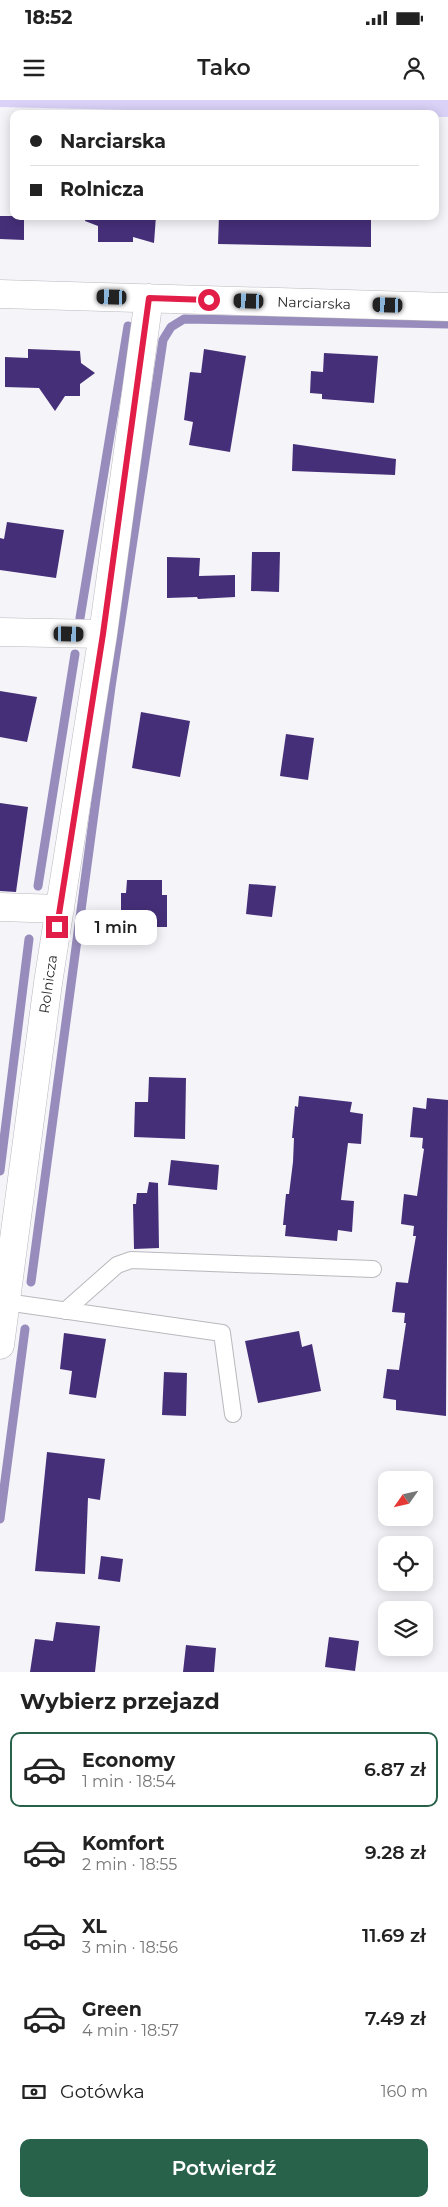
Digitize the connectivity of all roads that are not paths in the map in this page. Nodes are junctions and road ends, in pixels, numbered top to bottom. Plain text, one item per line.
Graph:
1 (0, 294) edge
2 (149, 298) junction
3 (448, 306) edge
4 (0, 632) edge
5 (103, 634) junction
6 (0, 907) edge
7 (60, 909) junction
8 (373, 1269) dead end
9 (6, 1302) junction
10 (65, 1311) junction
11 (0, 1345) edge
12 (233, 1414) dead end

1 - 2 street, Narciarska
2 - 3 street, Narciarska
2 - 5 street, Rolnicza
4 - 5 street
5 - 7 street, Rolnicza
6 - 7 street
7 - 9 street, Rolnicza
8 - 10 lane
9 - 10 lane
9 - 11 street, Rolnicza
10 - 12 lane

